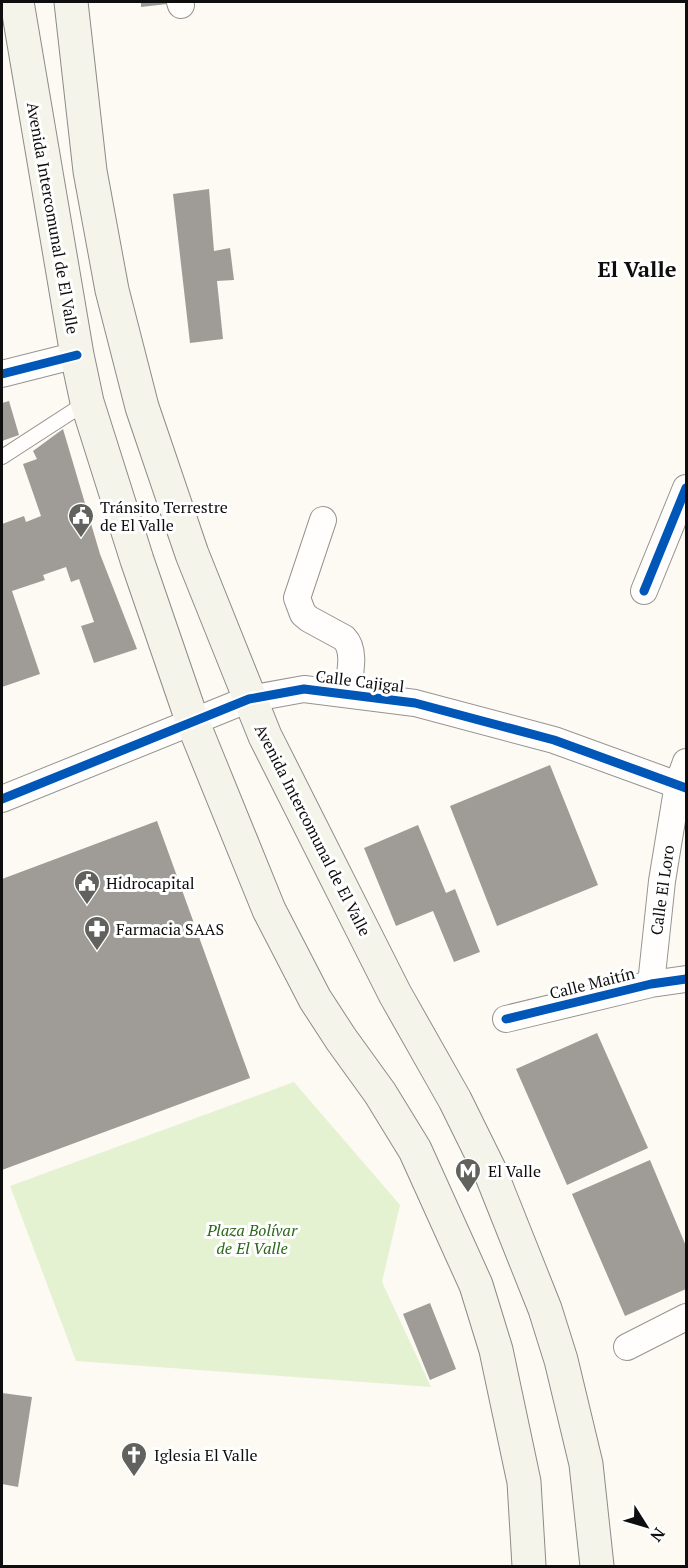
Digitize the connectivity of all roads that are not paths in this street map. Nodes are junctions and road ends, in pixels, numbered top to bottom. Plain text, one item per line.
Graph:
1 (16, 2) edge
2 (71, 2) edge
3 (77, 355) junction
4 (2, 374) edge
5 (87, 402) junction
6 (2, 457) edge
7 (687, 488) edge
8 (322, 520) dead end
9 (644, 591) dead end
10 (347, 694) junction
11 (249, 699) junction
12 (193, 723) junction
13 (684, 778) edge
14 (2, 799) edge
15 (687, 979) edge
16 (651, 984) junction
17 (506, 1019) dead end
18 (687, 1317) edge
19 (627, 1347) dead end
20 (529, 1566) edge
21 (597, 1566) edge

1 - 3 main road, Avenida Intercomunal de El Valle
2 - 11 main road, Avenida Intercomunal de El Valle
3 - 4 street
3 - 5 main road, Avenida Intercomunal de El Valle
5 - 6 lane
5 - 12 main road, Avenida Intercomunal de El Valle
7 - 9 street
8 - 10 street
10 - 11 street, Calle Cajigal
10 - 13 street, Calle Cajigal
11 - 12 street, Calle Cajigal
11 - 21 main road, Avenida Intercomunal de El Valle
12 - 14 street, Calle Cajigal
12 - 20 main road, Avenida Intercomunal de El Valle
13 - 16 street, Calle El Loro
15 - 16 street, Calle Maitín
16 - 17 street, Calle Maitín
18 - 19 street

